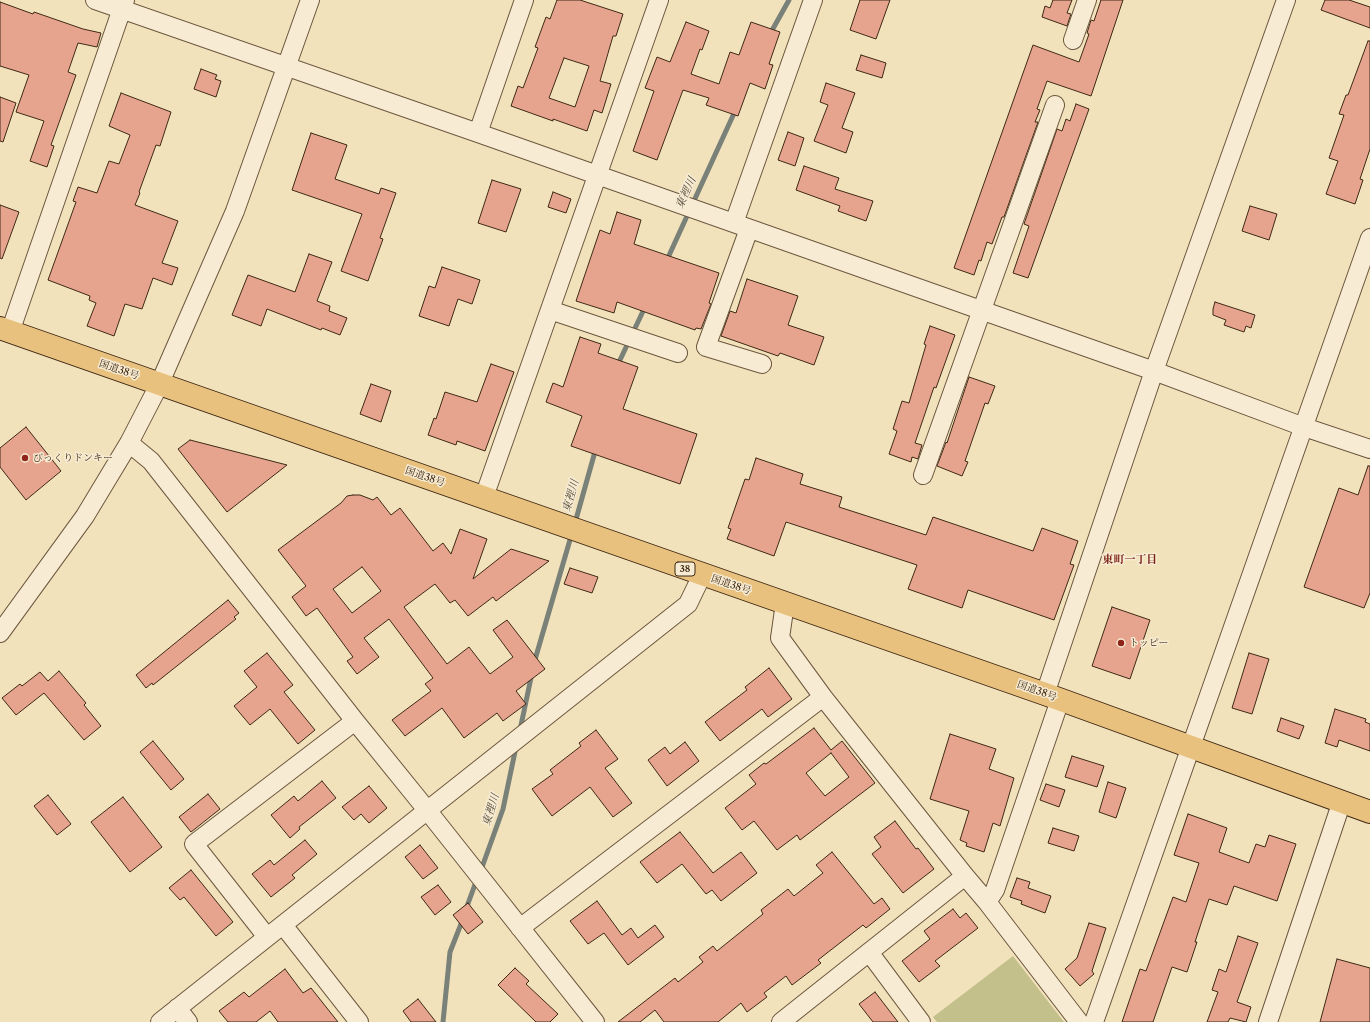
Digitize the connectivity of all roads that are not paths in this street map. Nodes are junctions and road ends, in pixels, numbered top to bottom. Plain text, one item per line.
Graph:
1 (95, 0) edge
2 (310, 0) edge
3 (524, 0) edge
4 (659, 0) edge
5 (813, 0) edge
6 (1087, 0) edge
7 (1286, 0) edge
8 (124, 5) edge
9 (1073, 40) dead end
10 (286, 67) junction
11 (1055, 105) dead end
12 (478, 133) junction
13 (597, 176) junction
14 (741, 226) junction
15 (1370, 238) edge
16 (550, 310) junction
17 (981, 310) junction
18 (5, 330) edge
19 (678, 353) dead end
20 (762, 364) dead end
21 (1154, 371) junction
22 (160, 385) junction
23 (1304, 427) junction
24 (129, 443) junction
25 (1370, 449) edge
26 (923, 475) dead end
27 (484, 497) junction
28 (702, 575) junction
29 (785, 603) junction
30 (0, 634) edge
31 (823, 697) junction
32 (1053, 697) junction
33 (355, 721) junction
34 (1190, 747) junction
35 (1342, 801) junction
36 (427, 810) junction
37 (1370, 812) edge
38 (965, 876) junction
39 (987, 902) junction
40 (283, 925) junction
41 (520, 928) junction
42 (267, 937) junction
43 (869, 952) junction
44 (182, 1015) edge
45 (160, 1022) edge
46 (360, 1022) edge
47 (595, 1022) edge
48 (781, 1022) edge
49 (921, 1022) edge
50 (1080, 1022) edge
51 (1094, 1022) edge
52 (1268, 1022) edge

1 - 8 street
2 - 10 street
3 - 12 street
4 - 13 street
5 - 14 street
6 - 9 street
7 - 21 street
8 - 10 street
8 - 18 street
10 - 12 street
10 - 22 street
11 - 17 street
12 - 13 street
13 - 14 street
13 - 16 street
14 - 17 street
14 - 20 street
15 - 23 street
16 - 19 street
16 - 27 street
17 - 21 street
17 - 26 street
18 - 22 highway, 国道38号 / 38
21 - 23 street
21 - 32 street
22 - 24 street
22 - 27 highway, 国道38号 / 38
23 - 25 street
23 - 34 street
24 - 30 street
24 - 33 street
27 - 28 highway, 国道38号 / 38
28 - 29 highway, 国道38号 / 38
28 - 36 street
29 - 31 street
29 - 32 highway, 国道38号 / 38
31 - 38 street
31 - 41 street
32 - 34 highway, 国道38号 / 38
32 - 39 street
33 - 36 street
33 - 42 street
34 - 35 highway, 国道38号 / 38
34 - 51 street
35 - 37 highway, 国道38号 / 38
35 - 52 street
36 - 40 street
36 - 41 street
38 - 39 street
38 - 43 street
39 - 50 street
40 - 42 street
40 - 46 street
41 - 47 street
42 - 44 street
43 - 48 street
43 - 49 street
44 - 45 street

